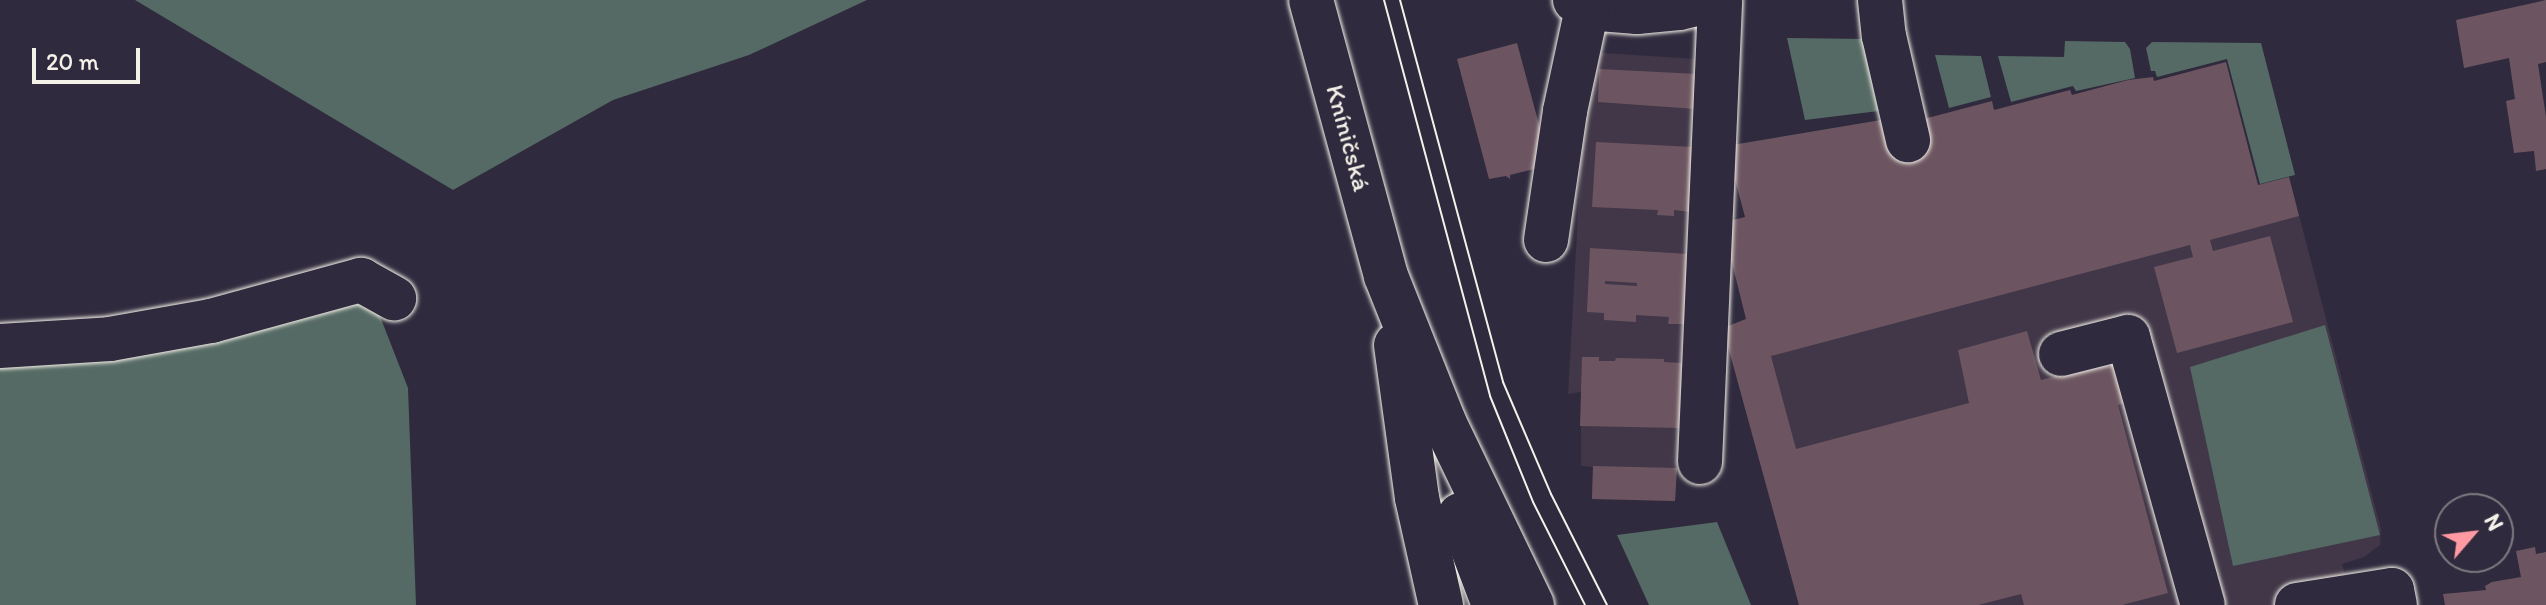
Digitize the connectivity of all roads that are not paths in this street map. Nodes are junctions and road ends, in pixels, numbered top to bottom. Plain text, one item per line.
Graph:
1 (1311, 0) edge
2 (1713, 0) edge
3 (1720, 0) edge
4 (1880, 0) edge
5 (1908, 0) edge
6 (1581, 4) edge
7 (1546, 240) dead end
8 (1386, 276) junction
9 (394, 298) dead end
10 (0, 346) edge
11 (2061, 354) dead end
12 (1700, 462) dead end
13 (1441, 605) edge
14 (1494, 605) edge
15 (1532, 605) edge
16 (2203, 605) edge
17 (2297, 605) edge
18 (2395, 605) edge

1 - 8 main road, Kníničská
2 - 6 main road
3 - 12 main road
4 - 5 main road
6 - 7 main road
8 - 13 main road
8 - 14 main road
8 - 15 main road
9 - 10 main road
11 - 16 main road
17 - 18 main road

